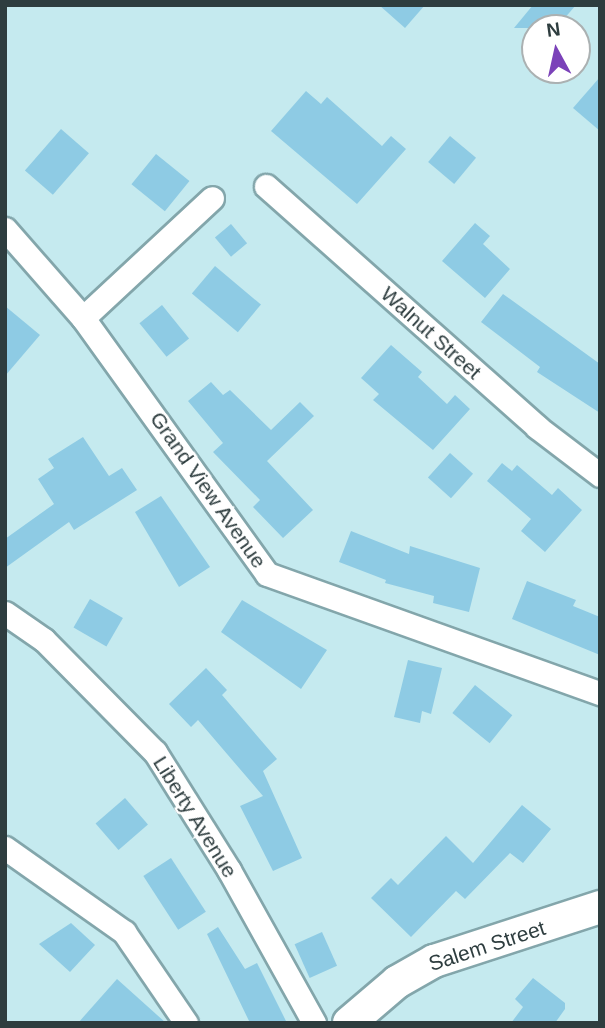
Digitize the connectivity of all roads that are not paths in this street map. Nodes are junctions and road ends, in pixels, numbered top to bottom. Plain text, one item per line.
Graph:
1 (266, 186) dead end
2 (212, 198) dead end
3 (5, 229) edge
4 (83, 318) junction
5 (600, 475) edge
6 (5, 613) edge
7 (600, 693) edge
8 (5, 848) edge
9 (600, 907) edge
10 (186, 1023) edge
11 (314, 1023) edge
12 (349, 1023) edge

1 - 5 street, Walnut Street
2 - 4 street
3 - 4 street, Grand View Avenue
4 - 7 street, Grand View Avenue
6 - 11 street, Liberty Avenue
8 - 10 street
9 - 12 main road, Salem Street

